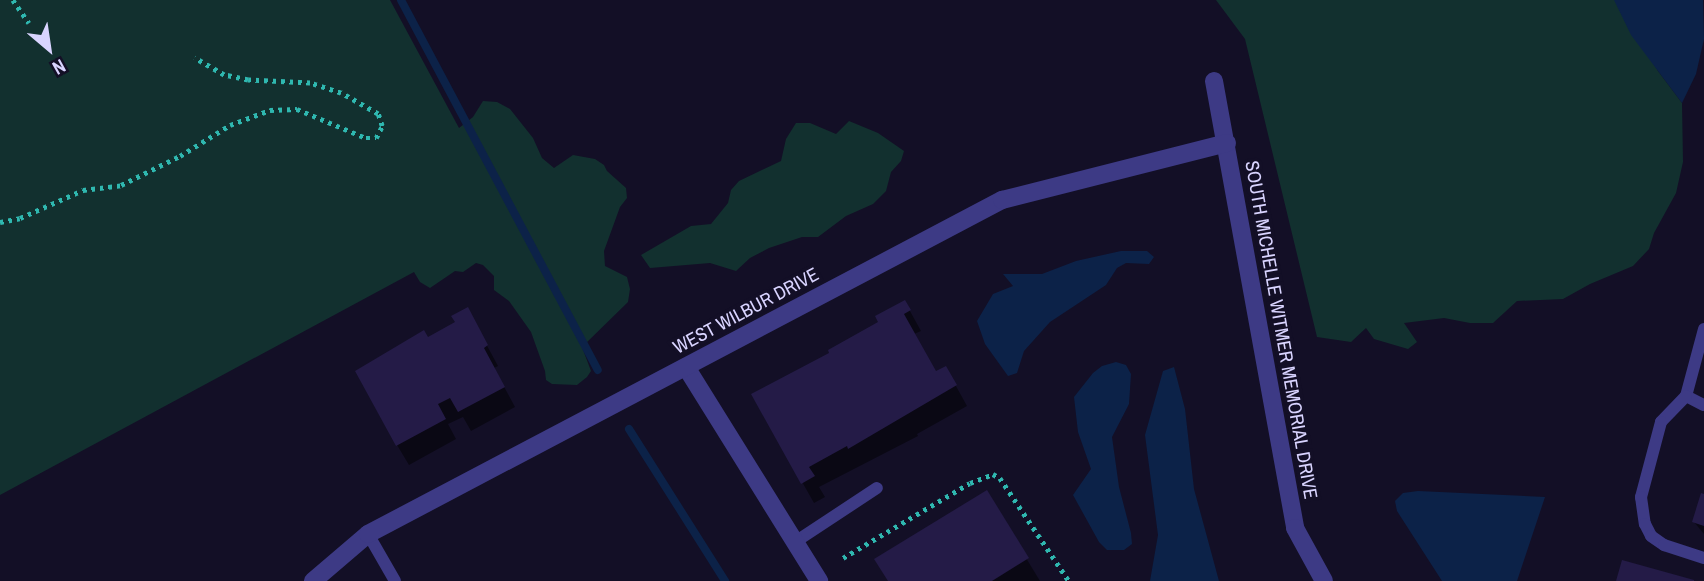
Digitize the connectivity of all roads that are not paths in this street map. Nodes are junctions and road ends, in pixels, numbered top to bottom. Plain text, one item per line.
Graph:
1 (1214, 80) dead end
2 (1227, 144) junction
3 (1704, 329) edge
4 (686, 367) junction
5 (1686, 396) junction
6 (1704, 405) edge
7 (877, 488) dead end
8 (368, 534) junction
9 (795, 542) junction
10 (1704, 558) edge
11 (313, 581) edge
12 (395, 581) edge
13 (818, 581) edge
14 (1324, 581) edge

1 - 2 street, SOUTH MICHELLE WITMER MEMORIAL DRIVE
2 - 4 street, WEST WILBUR DRIVE
2 - 14 street, SOUTH MICHELLE WITMER MEMORIAL DRIVE
3 - 5 lane
4 - 8 street, WEST WILBUR DRIVE
4 - 9 street
5 - 6 lane
5 - 10 lane
7 - 9 lane
8 - 11 street, WEST WILBUR DRIVE
8 - 12 lane
9 - 13 street

